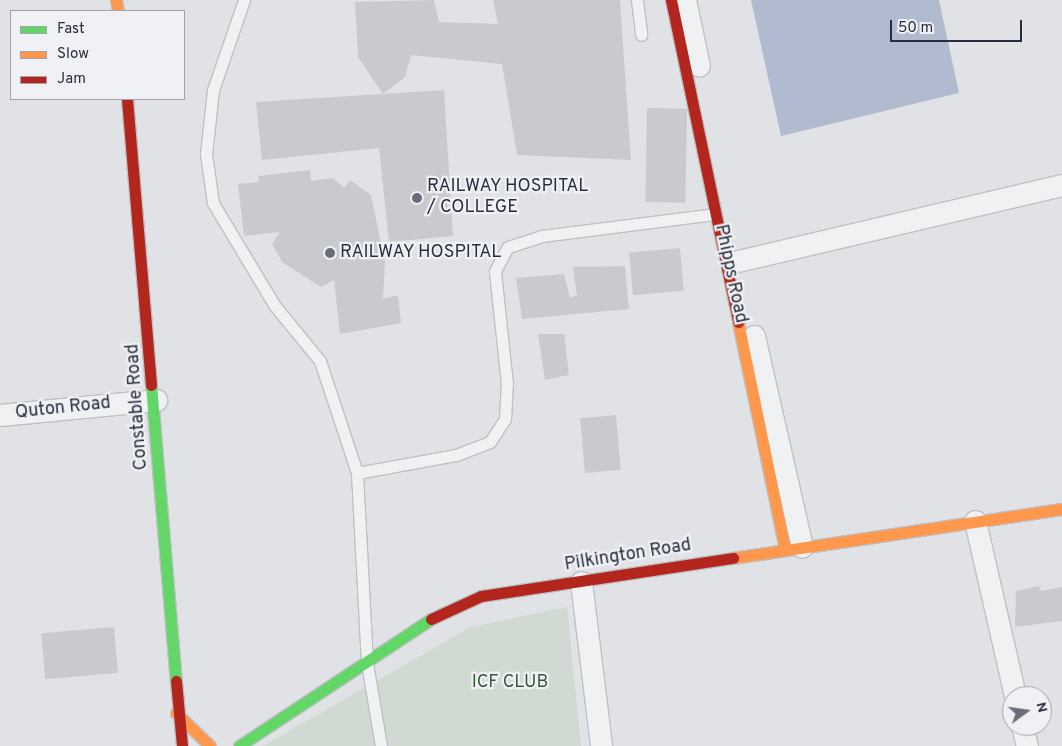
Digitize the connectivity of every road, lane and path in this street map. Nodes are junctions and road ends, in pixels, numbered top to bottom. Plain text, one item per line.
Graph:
1 (244, 0) edge
2 (637, 0) edge
3 (671, 0) edge
4 (685, 0) edge
5 (641, 35) dead end
6 (127, 100) edge
7 (1062, 185) edge
8 (717, 214) junction
9 (738, 261) junction
10 (156, 400) junction
11 (0, 415) edge
12 (357, 473) junction
13 (1062, 509) edge
14 (975, 521) junction
15 (794, 548) junction
16 (581, 582) junction
17 (367, 663) junction
18 (1014, 686) edge
19 (176, 712) junction
20 (182, 746) edge
21 (210, 746) edge
22 (239, 746) edge
23 (381, 746) edge
24 (601, 746) edge

1 - 12 lane
2 - 5 lane
3 - 8 street, Phipps Road
4 - 9 street, Phipps Road
6 - 10 street, Constable Road
7 - 9 street
8 - 12 lane
8 - 15 street, Phipps Road
9 - 15 street, Phipps Road
10 - 11 street, Quton Road
10 - 19 street, Constable Road
12 - 17 lane
13 - 14 street, Pilkington Road
14 - 15 street, Pilkington Road
14 - 18 street
15 - 16 street, Pilkington Road
16 - 17 street, Pilkington Road
16 - 24 street
17 - 22 street, Pilkington Road
17 - 23 lane
19 - 20 street, Constable Road
19 - 21 street

